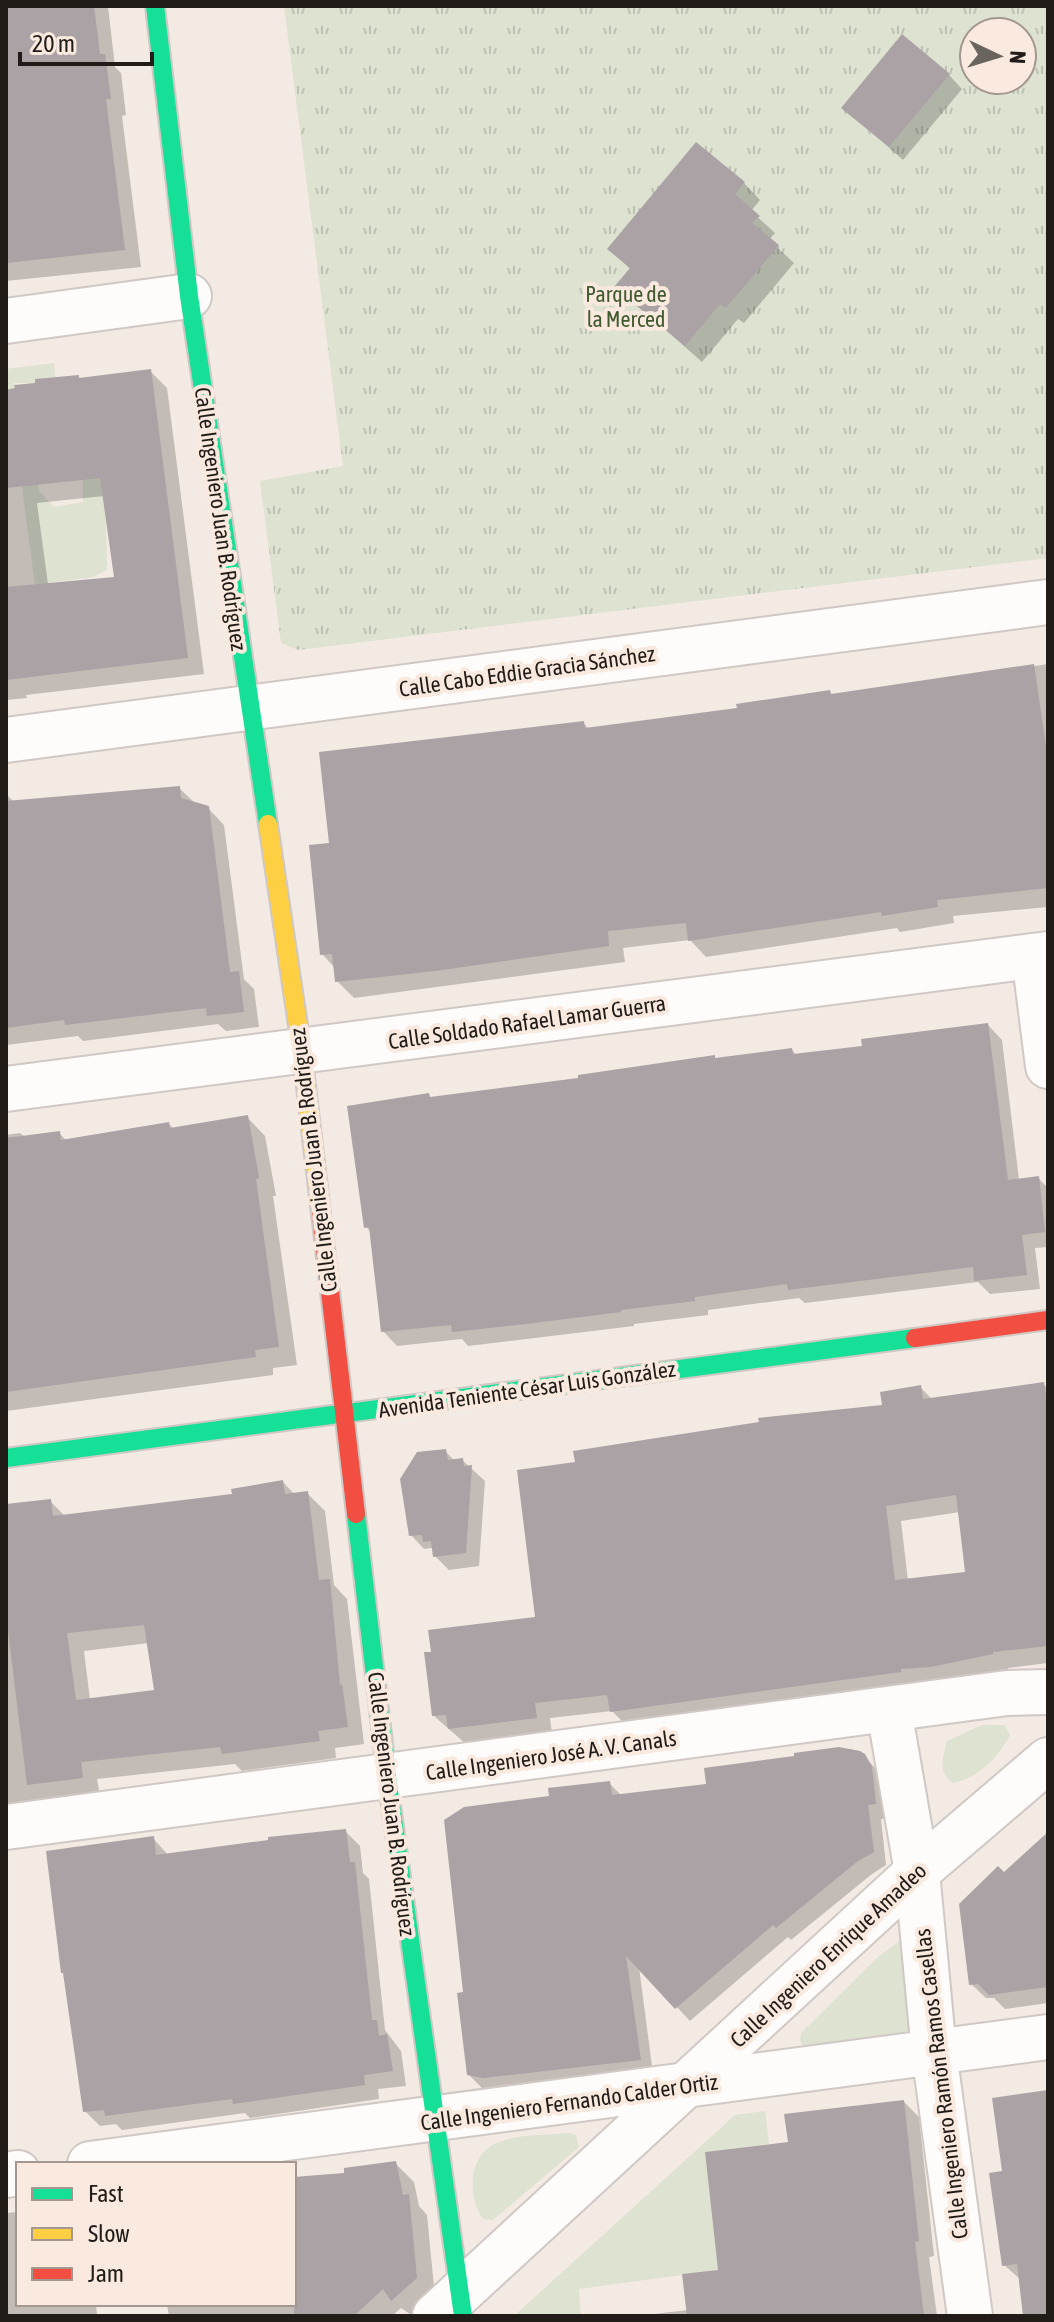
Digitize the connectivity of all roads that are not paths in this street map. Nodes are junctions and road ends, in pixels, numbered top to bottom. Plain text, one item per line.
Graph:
1 (155, 6) edge
2 (189, 296) junction
3 (6, 321) edge
4 (1048, 602) edge
5 (249, 708) junction
6 (6, 740) edge
7 (1041, 955) edge
8 (302, 1052) junction
9 (1048, 1066) edge
10 (6, 1089) edge
11 (1048, 1320) edge
12 (343, 1414) junction
13 (6, 1458) edge
14 (1048, 1692) edge
15 (889, 1710) junction
16 (1048, 1760) edge
17 (387, 1777) junction
18 (6, 1827) edge
19 (917, 1872) junction
20 (1048, 2037) edge
21 (934, 2052) junction
22 (684, 2087) junction
23 (434, 2120) junction
24 (106, 2162) edge
25 (453, 2309) edge
26 (970, 2316) edge

1 - 2 street, Calle Ingeniero Juan B. Rodríguez
2 - 3 street
2 - 5 street, Calle Ingeniero Juan B. Rodríguez
4 - 5 street, Calle Cabo Eddie Gracia Sánchez
5 - 6 street, Calle Cabo Eddie Gracia Sánchez
5 - 8 street, Calle Ingeniero Juan B. Rodríguez
7 - 8 street, Calle Soldado Rafael Lamar Guerra
7 - 9 street
8 - 10 street, Calle Soldado Rafael Lamar Guerra
8 - 12 street, Calle Ingeniero Juan B. Rodríguez
11 - 12 street, Avenida Teniente César Luis González
12 - 13 street, Avenida Teniente César Luis González
12 - 17 street, Calle Ingeniero Juan B. Rodríguez
14 - 15 street, Calle Ingeniero José A. V. Canals
15 - 17 street, Calle Ingeniero José A. V. Canals
15 - 19 street, Calle Ingeniero Ramón Ramos Casellas
16 - 19 street, Calle Ingeniero Enrique Amadeo
17 - 18 street, Calle Ingeniero José A. V. Canals
17 - 23 street, Calle Ingeniero Juan B. Rodríguez
19 - 21 street, Calle Ingeniero Ramón Ramos Casellas
19 - 22 street, Calle Ingeniero Enrique Amadeo
20 - 21 street, Calle Ingeniero Fernando Calder Ortiz
21 - 22 street, Calle Ingeniero Fernando Calder Ortiz
21 - 26 street, Calle Ingeniero Ramón Ramos Casellas
22 - 23 street, Calle Ingeniero Fernando Calder Ortiz
22 - 25 street, Calle Ingeniero Enrique Amadeo
23 - 24 street, Calle Ingeniero Fernando Calder Ortiz
23 - 25 street, Calle Ingeniero Juan B. Rodríguez

